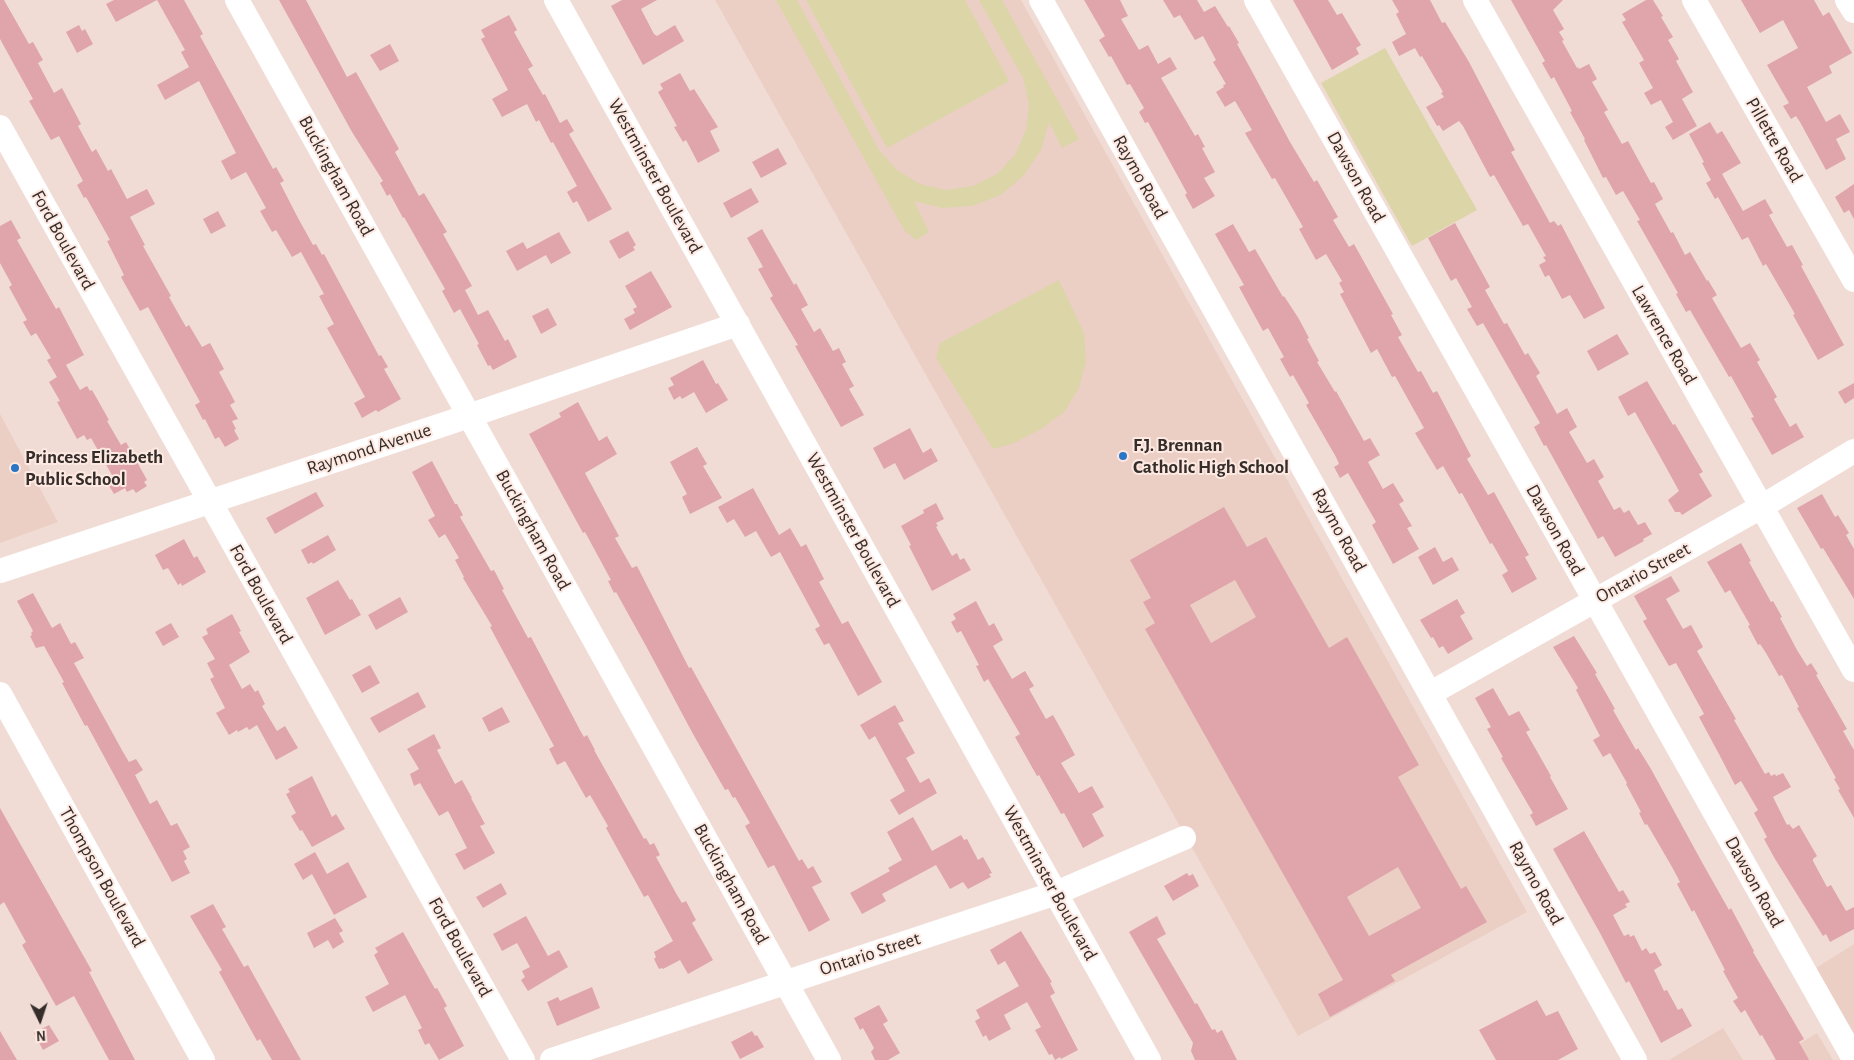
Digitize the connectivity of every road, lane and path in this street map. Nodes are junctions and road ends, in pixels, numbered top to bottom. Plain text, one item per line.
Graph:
1 (237, 0) edge
2 (556, 0) edge
3 (1041, 0) edge
4 (1256, 0) edge
5 (1474, 0) edge
6 (1694, 0) edge
7 (1848, 0) edge
8 (1854, 11) edge
9 (0, 127) edge
10 (1854, 280) edge
11 (738, 324) junction
12 (470, 416) junction
13 (1854, 451) edge
14 (210, 502) junction
15 (1762, 507) junction
16 (0, 571) edge
17 (1595, 600) junction
18 (1854, 670) edge
19 (1430, 693) junction
20 (0, 694) edge
21 (1184, 838) dead end
22 (1056, 893) junction
23 (785, 982) junction
24 (1854, 1059) edge
25 (203, 1060) edge
26 (523, 1060) edge
27 (552, 1060) edge
28 (829, 1060) edge
29 (1149, 1060) edge
30 (1635, 1060) edge

1 - 12 street, Buckingham Road
2 - 11 street, Westminster Boulevard
3 - 19 street, Raymo Road
4 - 17 street, Dawson Road
5 - 15 street, Lawrence Road
6 - 10 street, Pillette Road
7 - 8 street
9 - 14 street, Ford Boulevard
11 - 12 street, Raymond Avenue
11 - 22 street, Westminster Boulevard
12 - 14 street, Raymond Avenue
12 - 23 street, Buckingham Road
13 - 15 street, Ontario Street
14 - 16 street, Raymond Avenue
14 - 26 street, Ford Boulevard
15 - 17 street, Ontario Street
15 - 18 street, Lawrence Road
17 - 19 street, Ontario Street
17 - 24 street, Dawson Road
19 - 30 street, Raymo Road
20 - 25 street, Thompson Boulevard
21 - 22 street, Ontario Street
22 - 23 street, Ontario Street
22 - 29 street, Westminster Boulevard
23 - 27 street, Ontario Street
23 - 28 street, Buckingham Road

